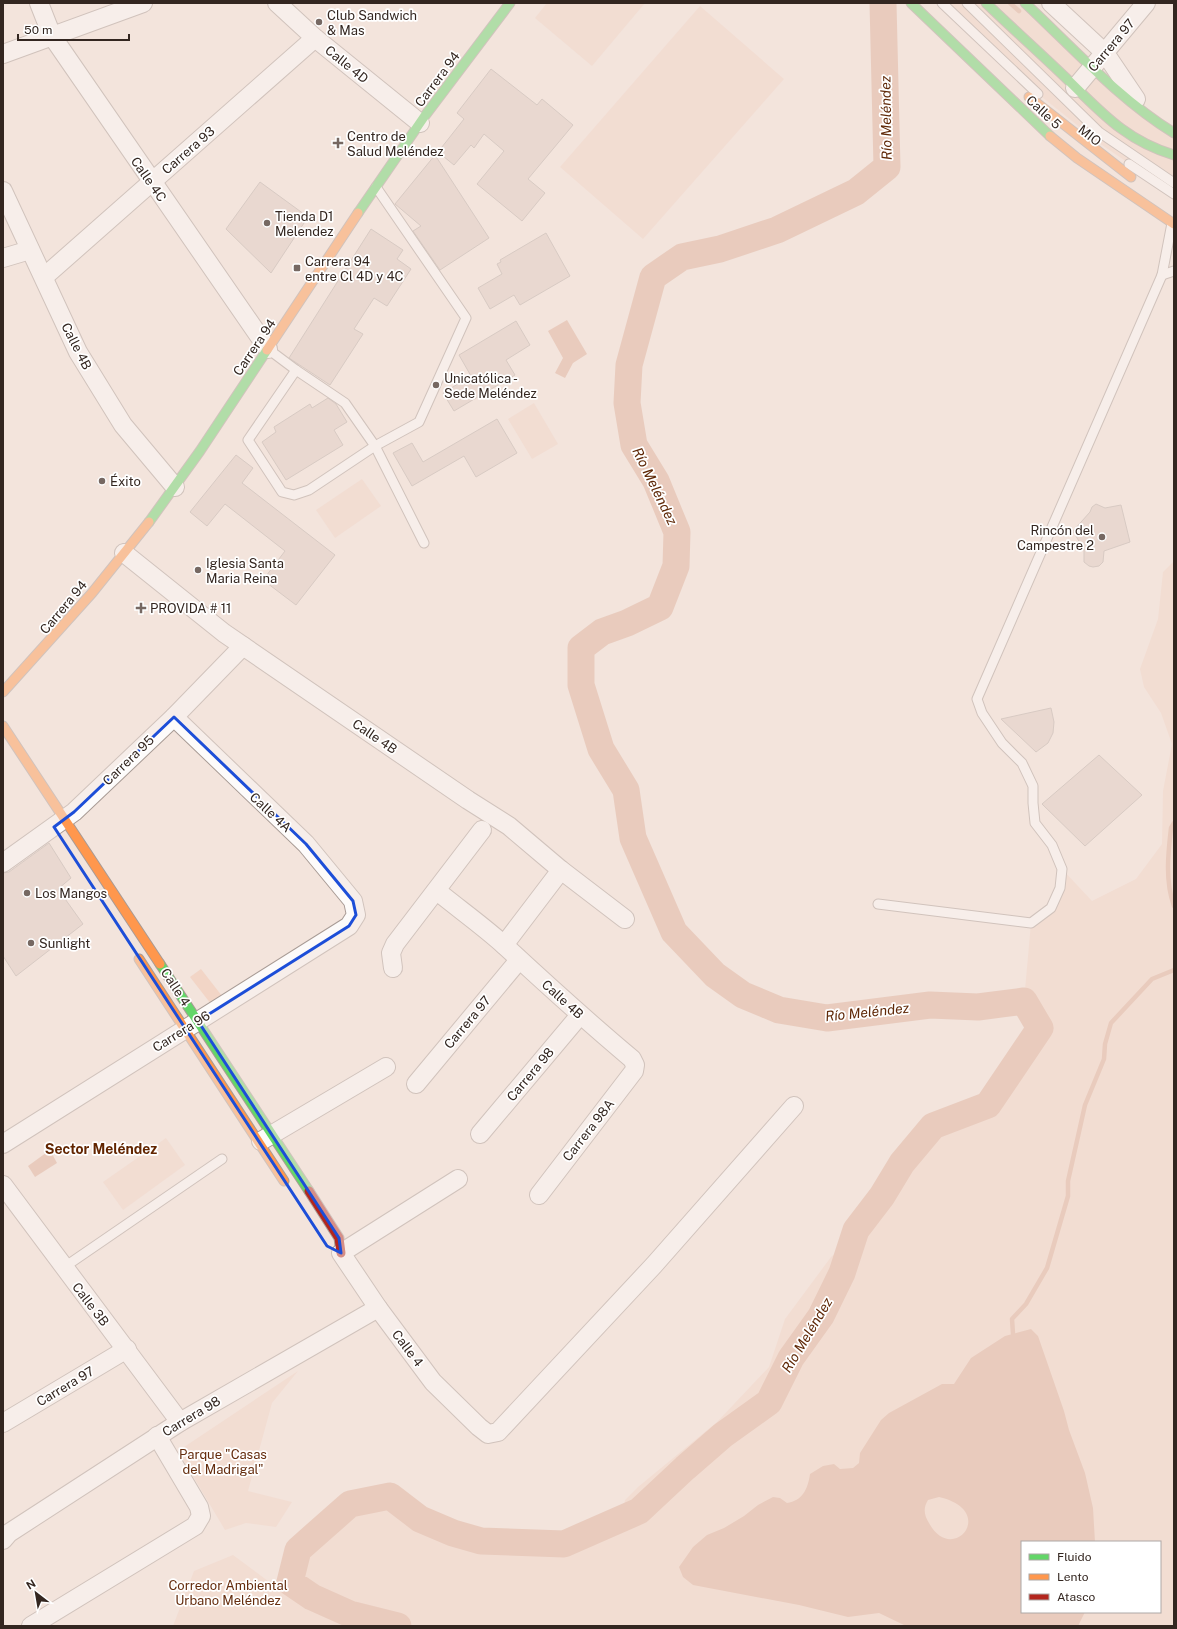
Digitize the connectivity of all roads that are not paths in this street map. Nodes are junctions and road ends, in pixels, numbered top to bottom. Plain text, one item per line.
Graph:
1 (39, 3) edge
2 (143, 3) edge
3 (277, 3) edge
4 (510, 3) edge
5 (911, 3) edge
6 (967, 3) edge
7 (986, 3) edge
8 (1025, 3) edge
9 (1051, 3) edge
10 (1146, 3) edge
11 (939, 7) edge
12 (52, 36) junction
13 (315, 38) junction
14 (1105, 53) junction
15 (3, 54) edge
16 (1093, 67) junction
17 (1075, 88) junction
18 (1146, 114) junction
19 (420, 123) junction
20 (1172, 129) edge
21 (1174, 155) edge
22 (152, 182) junction
23 (1138, 182) dead end
24 (1174, 183) edge
25 (375, 187) junction
26 (3, 191) edge
27 (1174, 194) edge
28 (1173, 224) edge
29 (30, 250) junction
30 (3, 258) edge
31 (1174, 271) edge
32 (1162, 275) junction
33 (44, 277) junction
34 (268, 349) junction
35 (296, 370) junction
36 (375, 446) junction
37 (174, 487) junction
38 (424, 544) dead end
39 (124, 553) junction
40 (242, 646) junction
41 (3, 692) edge
42 (174, 717) junction
43 (3, 726) edge
44 (57, 825) junction
45 (482, 830) dead end
46 (3, 863) edge
47 (561, 870) junction
48 (437, 891) junction
49 (878, 904) dead end
50 (356, 915) joint
51 (625, 919) dead end
52 (504, 945) junction
53 (134, 952) dead end
54 (519, 960) junction
55 (393, 968) dead end
56 (580, 1015) junction
57 (191, 1025) junction
58 (635, 1065) joint
59 (386, 1067) dead end
60 (416, 1084) dead end
61 (794, 1106) dead end
62 (480, 1134) dead end
63 (265, 1138) junction
64 (3, 1144) edge
65 (222, 1159) dead end
66 (458, 1179) dead end
67 (3, 1185) edge
68 (289, 1188) dead end
69 (539, 1194) dead end
70 (337, 1251) junction
71 (63, 1268) junction
72 (378, 1308) junction
73 (127, 1350) junction
74 (180, 1422) junction
75 (3, 1423) edge
76 (157, 1436) junction
77 (5, 1536) edge
78 (31, 1626) edge

1 - 12 street, Calle 4C
2 - 12 street
3 - 13 street, Calle 4D
4 - 19 street, Carrera 94
5 - 28 street, Calle 5
6 - 24 lane, MIO
7 - 17 street
8 - 16 street
9 - 14 street
10 - 14 street, Carrera 97
11 - 23 street
11 - 27 lane, MIO
12 - 15 street
12 - 22 street, Calle 4C
13 - 19 street, Calle 4D
13 - 22 street, Carrera 93
14 - 16 street, Carrera 97
14 - 18 street
16 - 17 street, Carrera 97
16 - 18 street
17 - 21 street
18 - 20 street
19 - 25 street, Carrera 94
22 - 33 street, Carrera 93
22 - 34 street, Calle 4C
25 - 34 street, Carrera 94
25 - 36 lane
26 - 29 street, Calle 4B
28 - 32 lane
29 - 30 street
29 - 33 street, Calle 4B
31 - 32 lane
32 - 49 lane
33 - 37 street, Calle 4B
34 - 35 lane
34 - 37 street, Carrera 94
35 - 36 lane
35 - 36 lane
36 - 38 lane
37 - 39 street, Carrera 94
39 - 40 street, Calle 4B
39 - 41 street, Carrera 94
40 - 42 street, Carrera 95
40 - 47 street, Calle 4B
42 - 44 street, Carrera 95
42 - 50 street, Calle 4A
43 - 44 street, Calle 4
44 - 46 street, Carrera 95
44 - 57 street, Calle 4
45 - 48 street
47 - 51 street, Calle 4B
47 - 52 street
48 - 52 street, Calle 4B
48 - 55 street
50 - 57 street, Carrera 96
52 - 54 street, Calle 4B
53 - 57 street, Calle 4
54 - 56 street, Calle 4B
54 - 60 street, Carrera 97
56 - 58 street, Calle 4B
56 - 62 street, Carrera 98
57 - 63 street, Calle 4
57 - 63 street, Calle 4
57 - 64 street, Carrera 96
58 - 69 street, Carrera 98A
59 - 63 street
61 - 72 street, Calle 4
63 - 68 street, Calle 4
63 - 70 street, Calle 4
65 - 71 lane
66 - 70 street
67 - 71 street, Calle 3B
70 - 72 street, Calle 4
71 - 73 street, Calle 3B
72 - 74 street, Carrera 98
73 - 74 street, Calle 3B
73 - 75 street, Carrera 97
74 - 76 street, Carrera 98
76 - 77 street, Carrera 98
76 - 78 street

